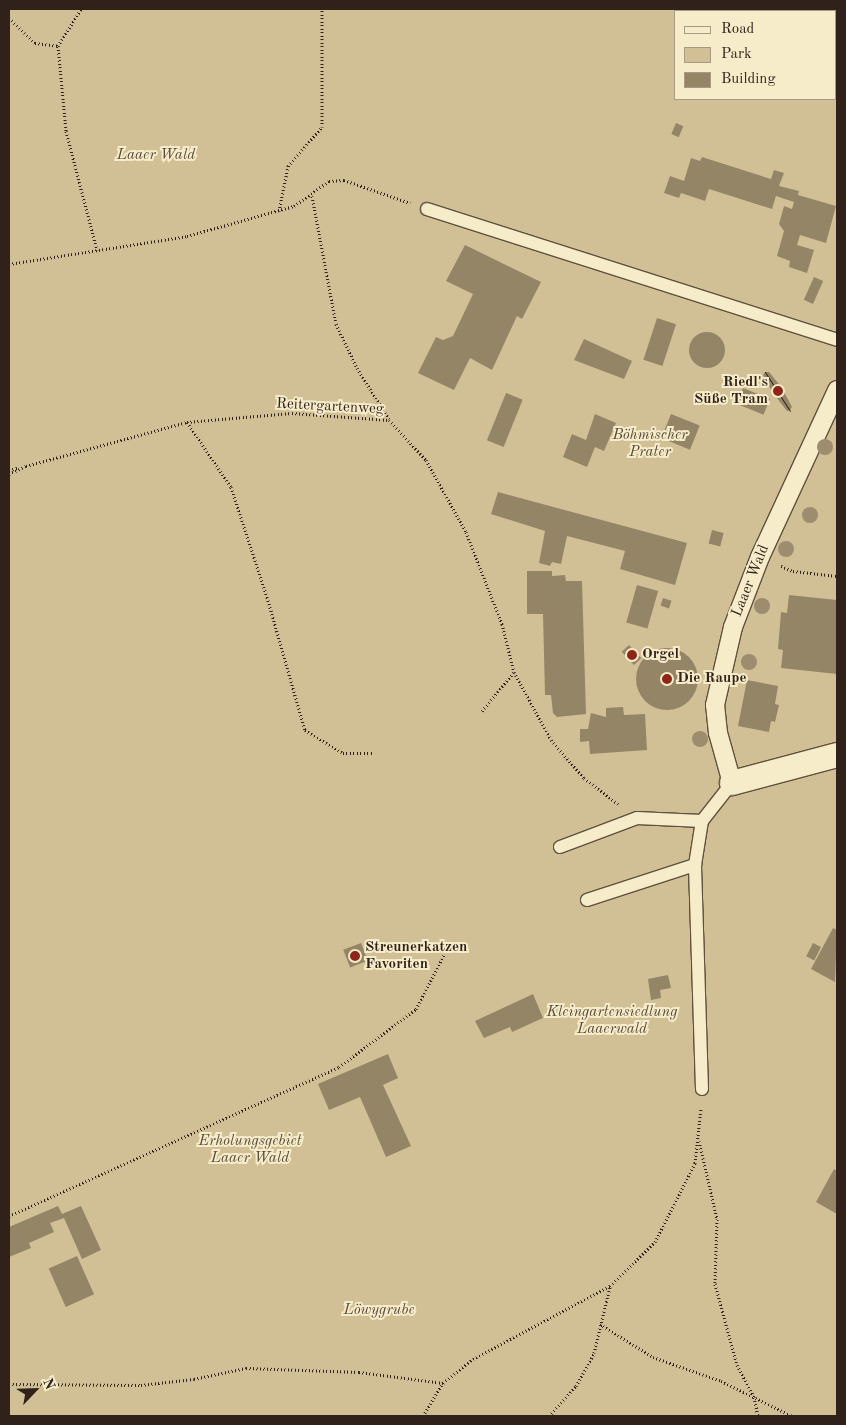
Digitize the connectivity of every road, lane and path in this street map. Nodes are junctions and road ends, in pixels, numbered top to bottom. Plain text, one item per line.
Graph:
1 (81, 9) edge
2 (322, 9) edge
3 (9, 18) edge
4 (58, 46) junction
5 (312, 196) junction
6 (427, 209) joint
7 (279, 212) junction
8 (97, 250) junction
9 (9, 264) edge
10 (837, 340) edge
11 (837, 390) edge
12 (389, 420) junction
13 (186, 422) junction
14 (26, 466) junction
15 (9, 470) edge
16 (9, 474) edge
17 (760, 557) junction
18 (837, 576) edge
19 (514, 672) junction
20 (482, 711) dead end
21 (373, 753) dead end
22 (837, 756) edge
23 (732, 783) junction
24 (637, 818) junction
25 (702, 821) junction
26 (560, 847) dead end
27 (695, 865) junction
28 (587, 900) dead end
29 (444, 955) dead end
30 (702, 1089) joint
31 (698, 1138) junction
32 (9, 1216) edge
33 (610, 1286) junction
34 (600, 1324) junction
35 (443, 1383) junction
36 (9, 1384) edge
37 (754, 1397) junction
38 (423, 1416) edge
39 (549, 1416) edge
40 (758, 1416) edge
41 (792, 1416) edge

1 - 4 path
2 - 7 path
3 - 4 path
4 - 8 path
5 - 6 path
5 - 7 path
5 - 12 path
6 - 10 lane
7 - 8 path
8 - 9 path
11 - 17 street, Laaer Wald
12 - 13 path, Reitergartenweg
12 - 19 path, Reitergartenweg
13 - 14 path, Reitergartenweg
13 - 21 path
14 - 15 path
14 - 16 path, Reitergartenweg
17 - 18 path
17 - 23 street, Laaer Wald
19 - 20 path
19 - 24 path, Reitergartenweg
22 - 23 street
23 - 25 lane
24 - 25 lane
24 - 26 lane
25 - 27 lane
27 - 28 lane
27 - 30 lane
29 - 32 path
30 - 31 path
31 - 33 path
31 - 37 path
33 - 34 path
33 - 35 path
34 - 37 path
34 - 39 path
35 - 36 path
35 - 38 path
37 - 40 path
37 - 41 path

